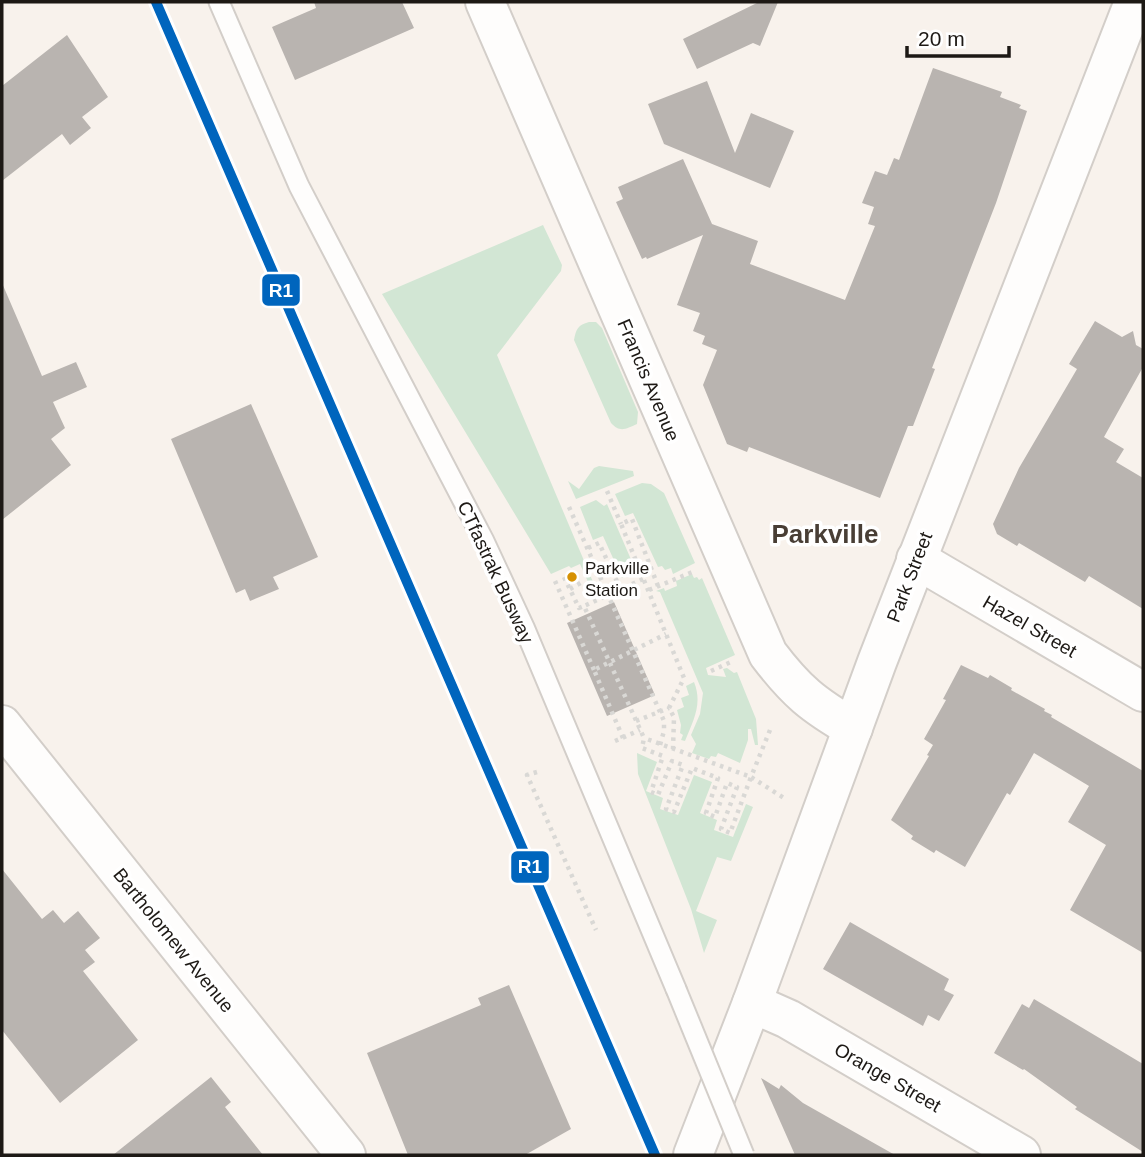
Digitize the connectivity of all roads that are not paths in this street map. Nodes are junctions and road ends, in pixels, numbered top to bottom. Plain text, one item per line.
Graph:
1 (219, 2) edge
2 (485, 2) edge
3 (1134, 2) edge
4 (916, 559) junction
5 (1143, 692) edge
6 (2, 724) edge
7 (853, 728) junction
8 (752, 1003) junction
9 (346, 1155) edge
10 (693, 1155) edge
11 (744, 1155) edge
12 (1021, 1155) edge

1 - 11 lane, CTfastrak Busway, bridge
2 - 7 street, Francis Avenue
3 - 4 street, Park Street
4 - 5 street, Hazel Street
4 - 7 street, Park Street
6 - 9 street, Bartholomew Avenue
7 - 8 street, Park Street
8 - 10 street, Park Street
8 - 12 street, Orange Street

